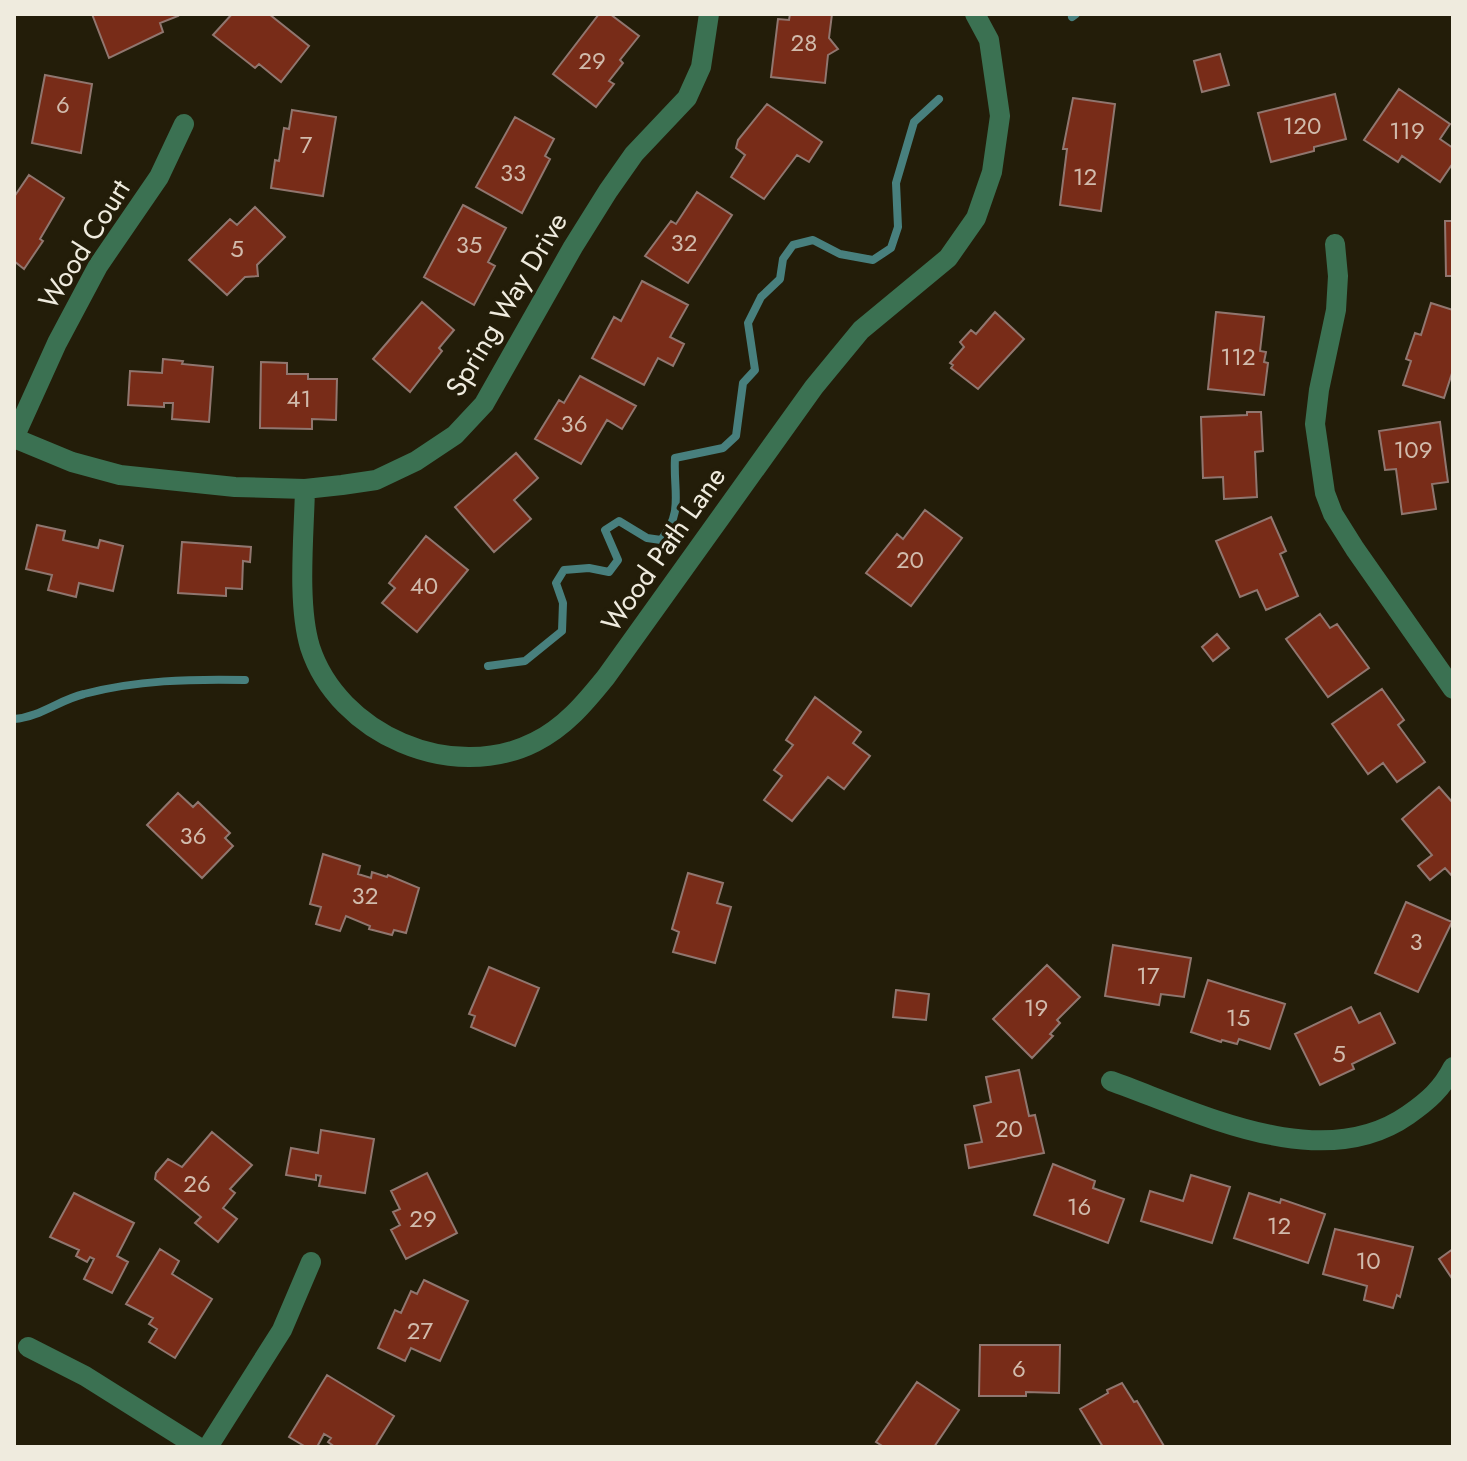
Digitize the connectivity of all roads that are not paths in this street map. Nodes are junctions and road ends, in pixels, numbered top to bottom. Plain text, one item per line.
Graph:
1 (709, 14) edge
2 (975, 14) edge
3 (184, 124) dead end
4 (1335, 244) dead end
5 (14, 438) edge
6 (305, 489) junction
7 (1453, 689) edge
8 (1453, 1067) edge
9 (1111, 1081) dead end
10 (311, 1262) dead end
11 (28, 1347) dead end
12 (198, 1447) edge
13 (208, 1447) edge

1 - 6 street, Spring Way Drive
2 - 6 street, Wood Path Lane
3 - 5 street, Wood Court
4 - 7 street
5 - 6 street, Spring Way Drive
8 - 9 street
10 - 13 street
11 - 12 street

